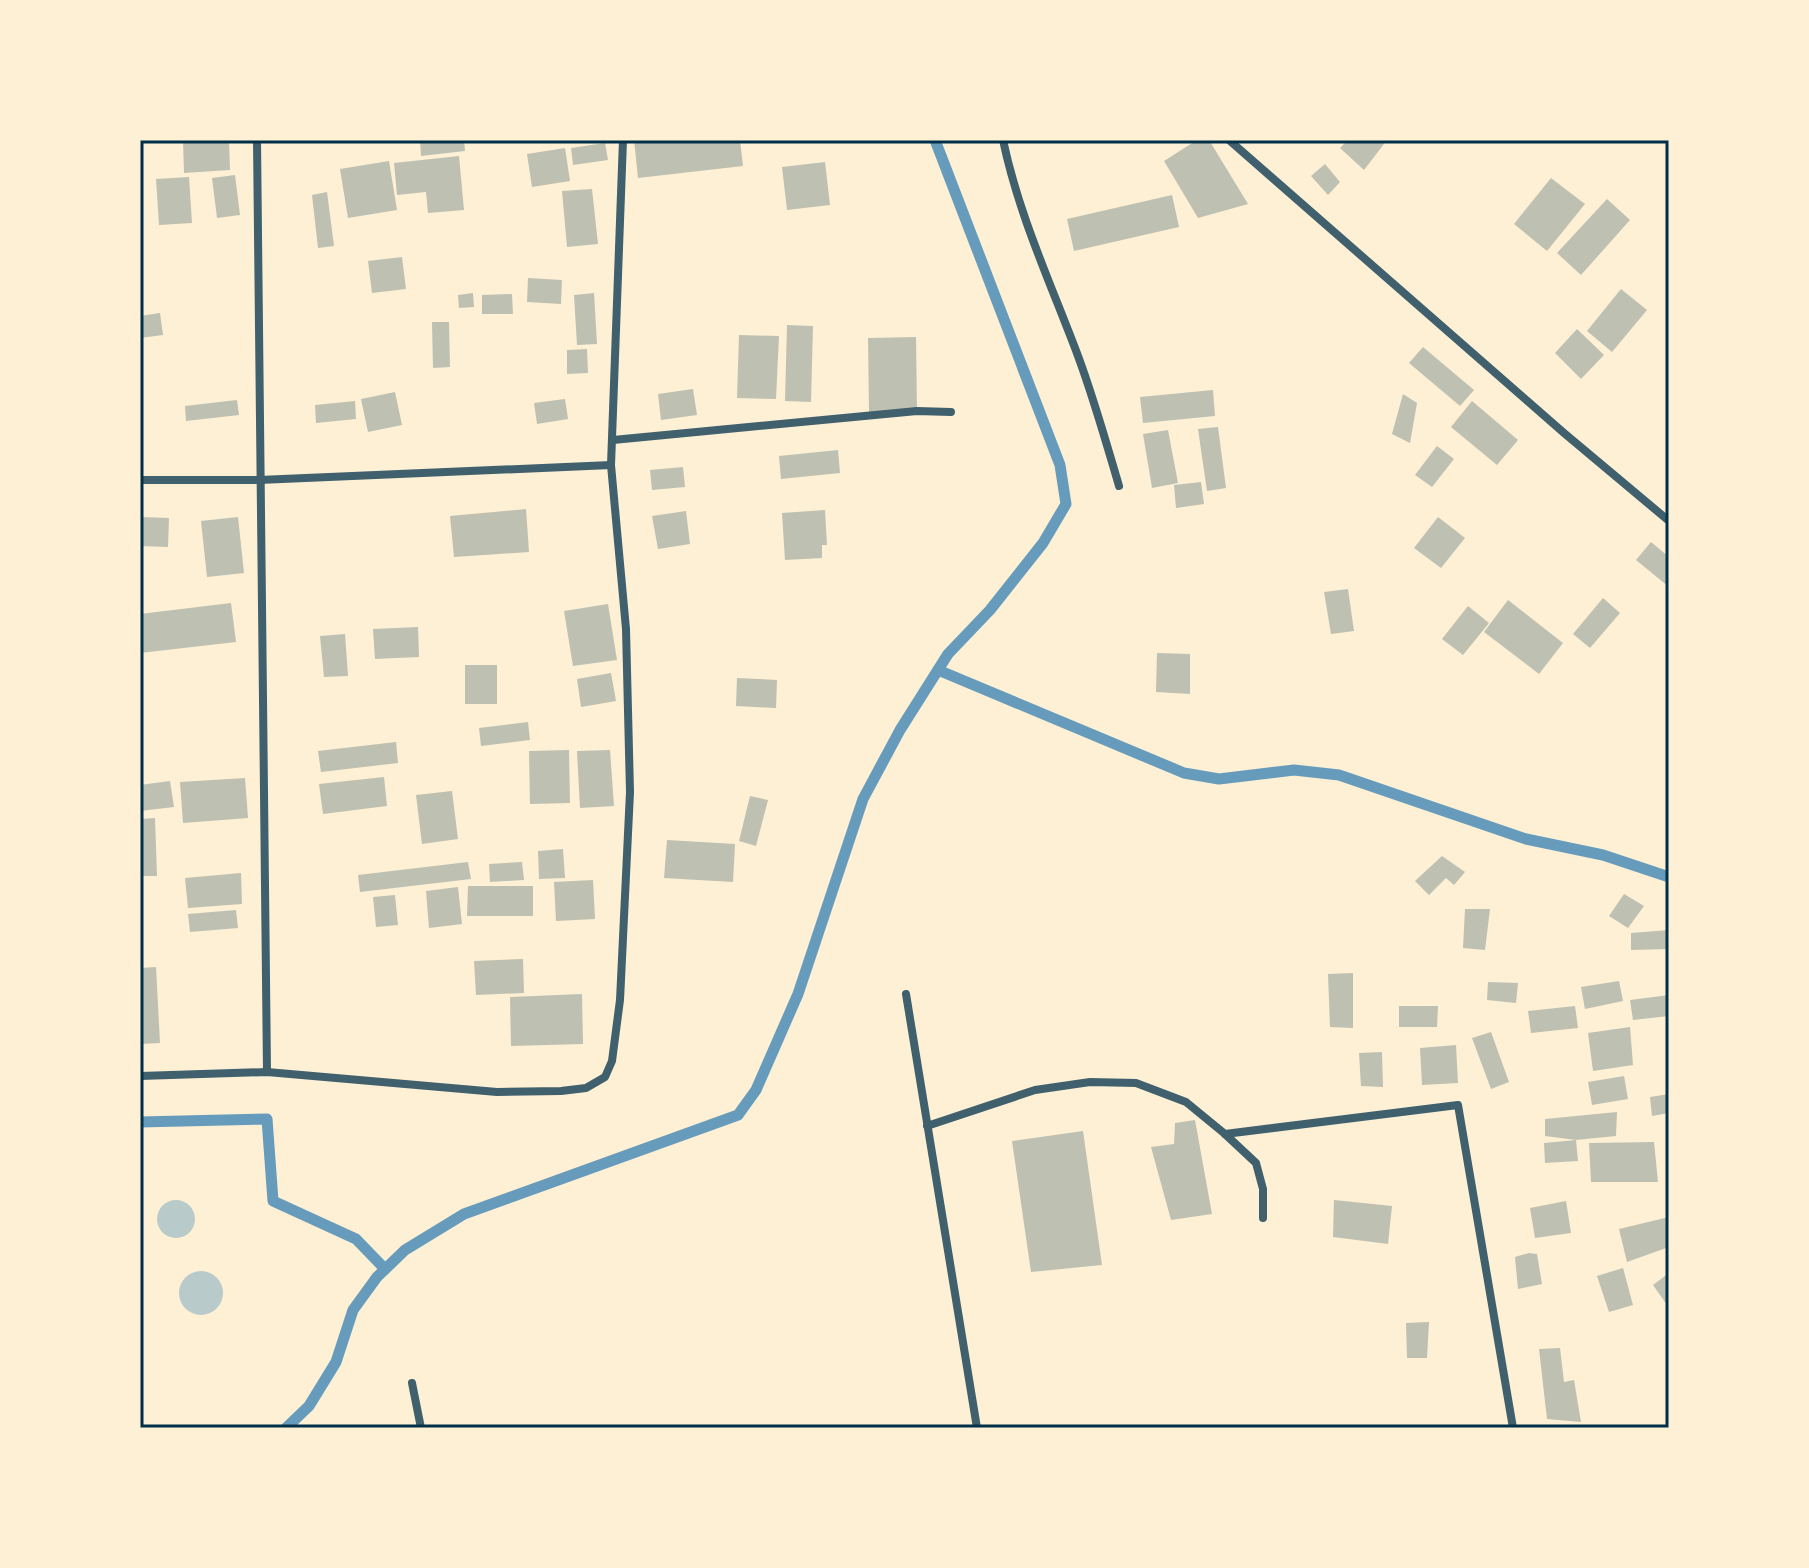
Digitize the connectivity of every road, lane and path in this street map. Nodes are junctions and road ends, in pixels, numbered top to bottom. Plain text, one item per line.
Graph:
1 (257, 140) edge
2 (623, 140) edge
3 (1003, 140) edge
4 (1229, 140) edge
5 (951, 412) dead end
6 (613, 440) junction
7 (611, 465) junction
8 (140, 480) edge
9 (259, 480) junction
10 (1119, 486) dead end
11 (1669, 521) edge
12 (906, 994) dead end
13 (267, 1072) junction
14 (140, 1076) edge
15 (927, 1126) junction
16 (1225, 1134) junction
17 (1263, 1218) dead end
18 (412, 1383) dead end
19 (421, 1428) edge
20 (977, 1428) edge
21 (1513, 1428) edge

1 - 9 street
2 - 6 street
3 - 10 street
4 - 11 street
5 - 6 street
6 - 7 street
7 - 9 street
7 - 13 street
8 - 9 street
9 - 13 street
12 - 15 street
13 - 14 street
15 - 16 street
15 - 20 street
16 - 17 street
16 - 21 street
18 - 19 street

